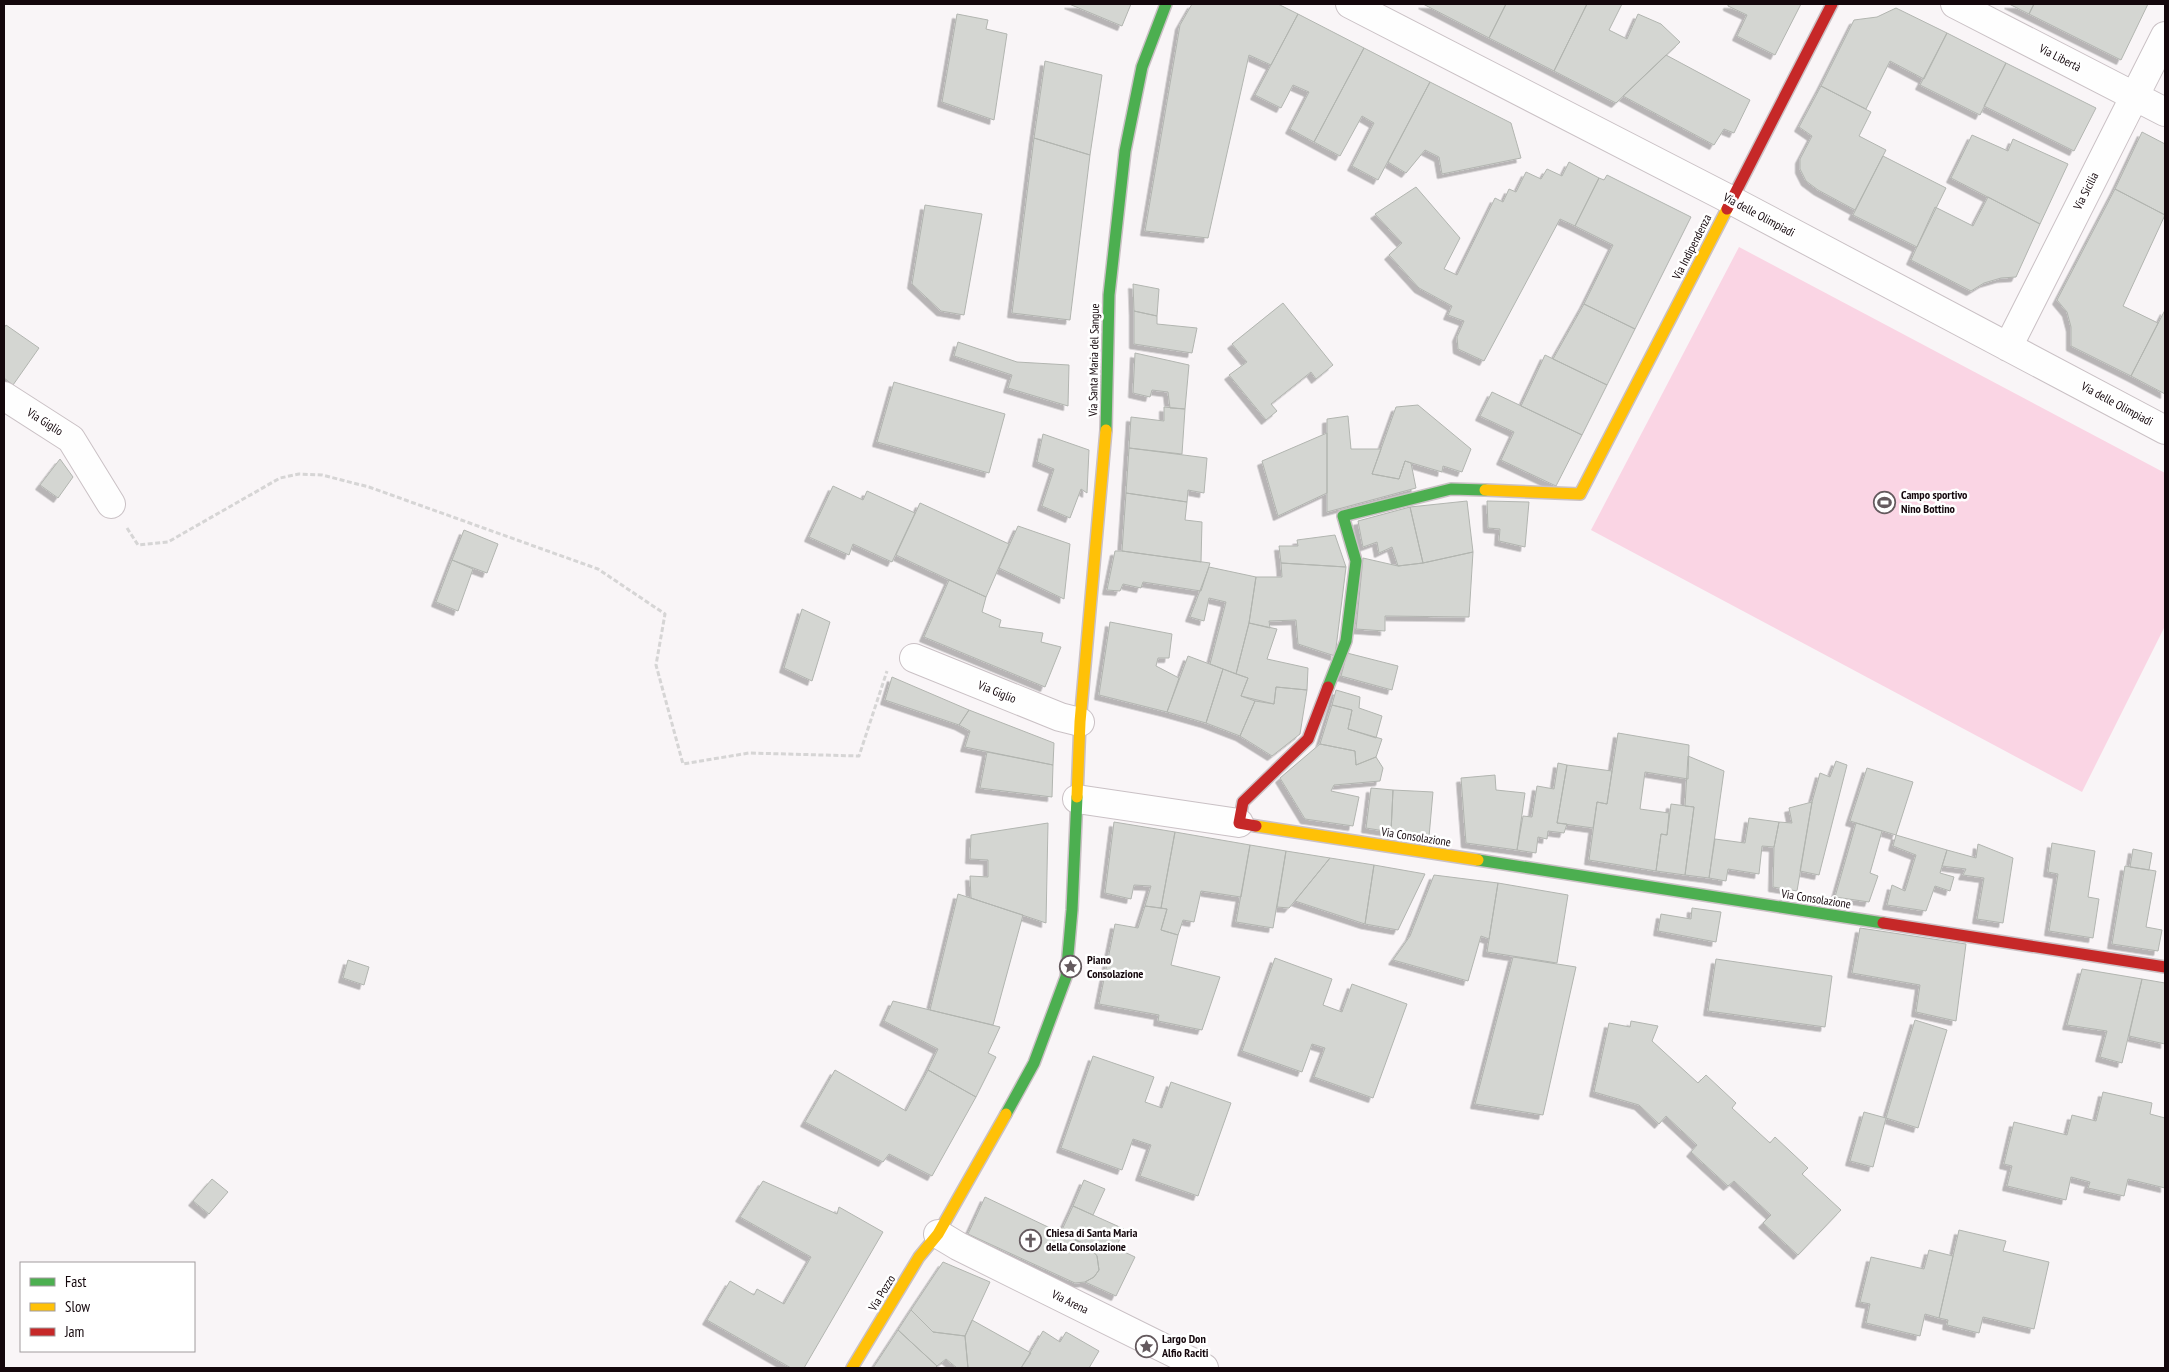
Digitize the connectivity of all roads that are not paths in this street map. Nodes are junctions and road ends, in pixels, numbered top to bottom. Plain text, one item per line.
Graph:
1 (1166, 4) edge
2 (1350, 4) edge
3 (1955, 4) edge
4 (1830, 8) edge
5 (2165, 36) edge
6 (2135, 96) junction
7 (2165, 112) edge
8 (1731, 200) junction
9 (2008, 347) junction
10 (4, 396) edge
11 (2165, 430) edge
12 (112, 504) road end
13 (914, 658) road end
14 (1080, 722) junction
15 (1077, 799) junction
16 (1240, 823) junction
17 (2165, 967) edge
18 (938, 1234) junction
19 (1186, 1364) edge
20 (852, 1368) edge

1 - 14 street, Via Santa Maria del Sangue
2 - 8 street, Via delle Olimpiadi
3 - 6 street, Via Libertà
4 - 8 street, Via Indipendenza
5 - 6 street, Via Sicilia
6 - 7 street, Via Libertà
6 - 9 street, Via Sicilia
8 - 9 street, Via delle Olimpiadi
8 - 16 street, Via Indipendenza
9 - 11 street, Via delle Olimpiadi
10 - 12 street, Via Giglio
13 - 14 street, Via Giglio
14 - 15 street, Via Santa Maria del Sangue
15 - 16 street
15 - 18 street, Via Pozzo
16 - 17 street, Via Consolazione
18 - 19 street, Via Arena
18 - 20 street, Via Pozzo

